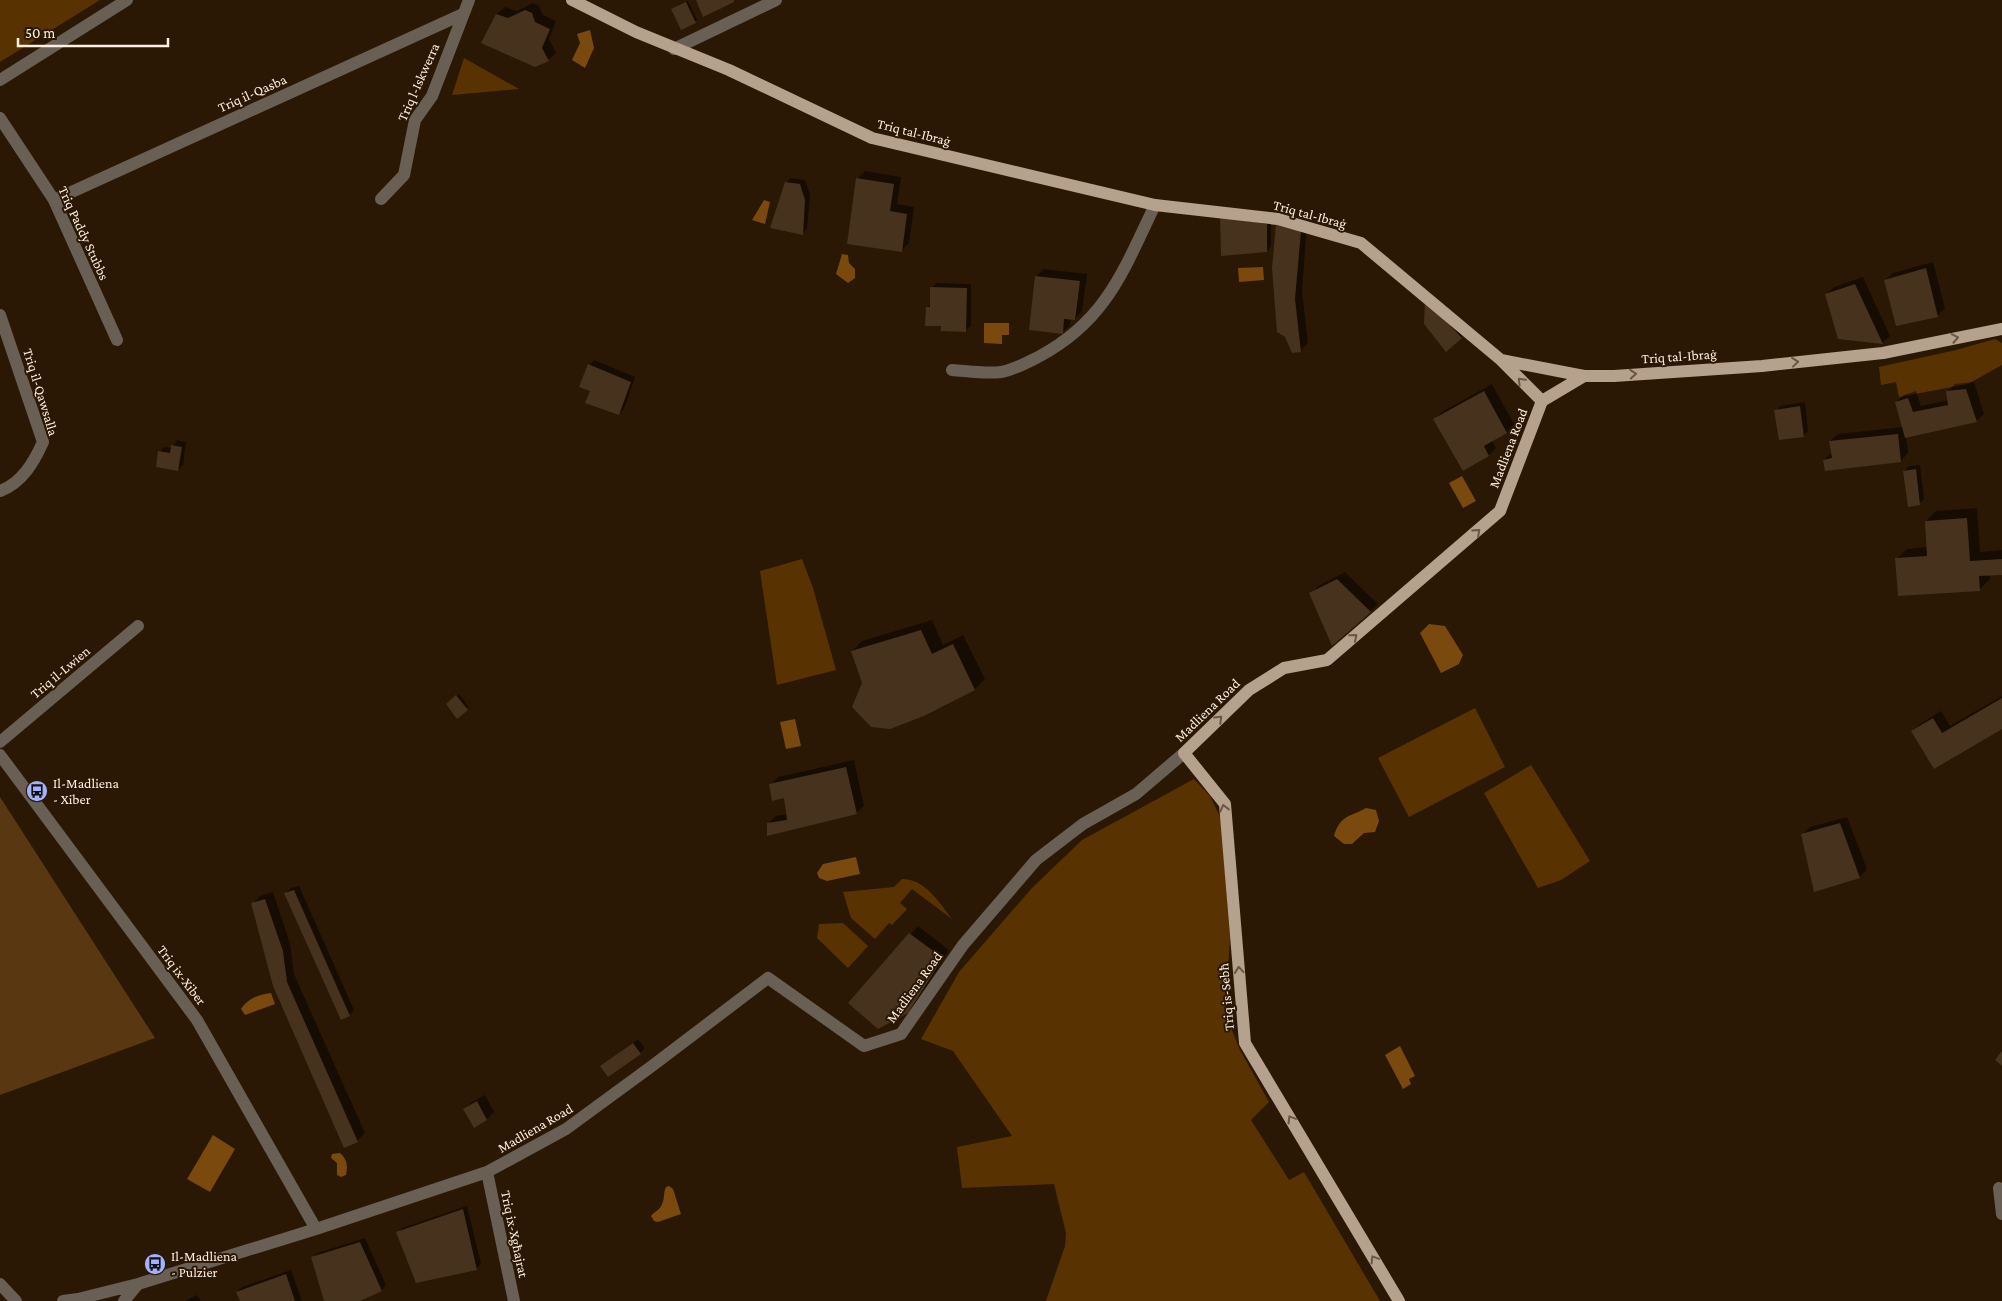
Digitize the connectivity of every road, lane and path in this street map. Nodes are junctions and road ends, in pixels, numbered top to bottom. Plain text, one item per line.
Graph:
1 (127, 0) edge
2 (469, 0) edge
3 (572, 0) edge
4 (776, 0) edge
5 (463, 14) junction
6 (674, 50) junction
7 (0, 80) edge
8 (0, 118) edge
9 (381, 199) dead end
10 (54, 200) junction
11 (1155, 205) junction
12 (0, 316) edge
13 (2002, 329) edge
14 (117, 340) dead end
15 (1501, 360) junction
16 (952, 370) dead end
17 (1584, 376) junction
18 (1542, 401) junction
19 (0, 491) edge
20 (138, 626) dead end
21 (0, 742) edge
22 (1184, 753) junction
23 (0, 755) edge
24 (487, 1172) junction
25 (1999, 1188) dead end
26 (2002, 1214) edge
27 (316, 1229) junction
28 (0, 1284) edge
29 (138, 1284) junction
30 (16, 1301) edge
31 (70, 1301) edge
32 (110, 1301) edge
33 (124, 1301) edge
34 (514, 1301) edge
35 (1399, 1301) edge

1 - 7 street
2 - 5 street, Triq l-Iskwerra
3 - 6 main road, Triq tal-Ibraġ
4 - 6 street
5 - 9 street, Triq l-Iskwerra
5 - 10 street, Triq il-Qasba
6 - 11 main road, Triq tal-Ibraġ
8 - 10 street, Triq Paddy Stubbs
10 - 14 street, Triq Paddy Stubbs
11 - 15 main road, Triq tal-Ibraġ
11 - 16 street
12 - 19 street, Triq il-Qawsalla
17 -> 13 main road, Triq tal-Ibraġ
15 - 17 main road, Triq tal-Ibraġ
18 -> 15 main road, Madliena Road
17 - 18 main road, Madliena Road
22 -> 18 main road, Madliena Road
20 - 21 street, Triq il-Lwien
22 - 24 street, Madliena Road
35 -> 22 main road, Triq is-Sebħ
23 - 27 street, Triq ix-Xiber
24 - 27 street, Madliena Road
24 - 34 street, Triq ix-Xgħajrat
25 - 26 street
27 - 29 street, Madliena Road
28 - 30 street
29 - 31 street, Madliena Road
29 - 32 street, Madliena Road
29 - 33 street

